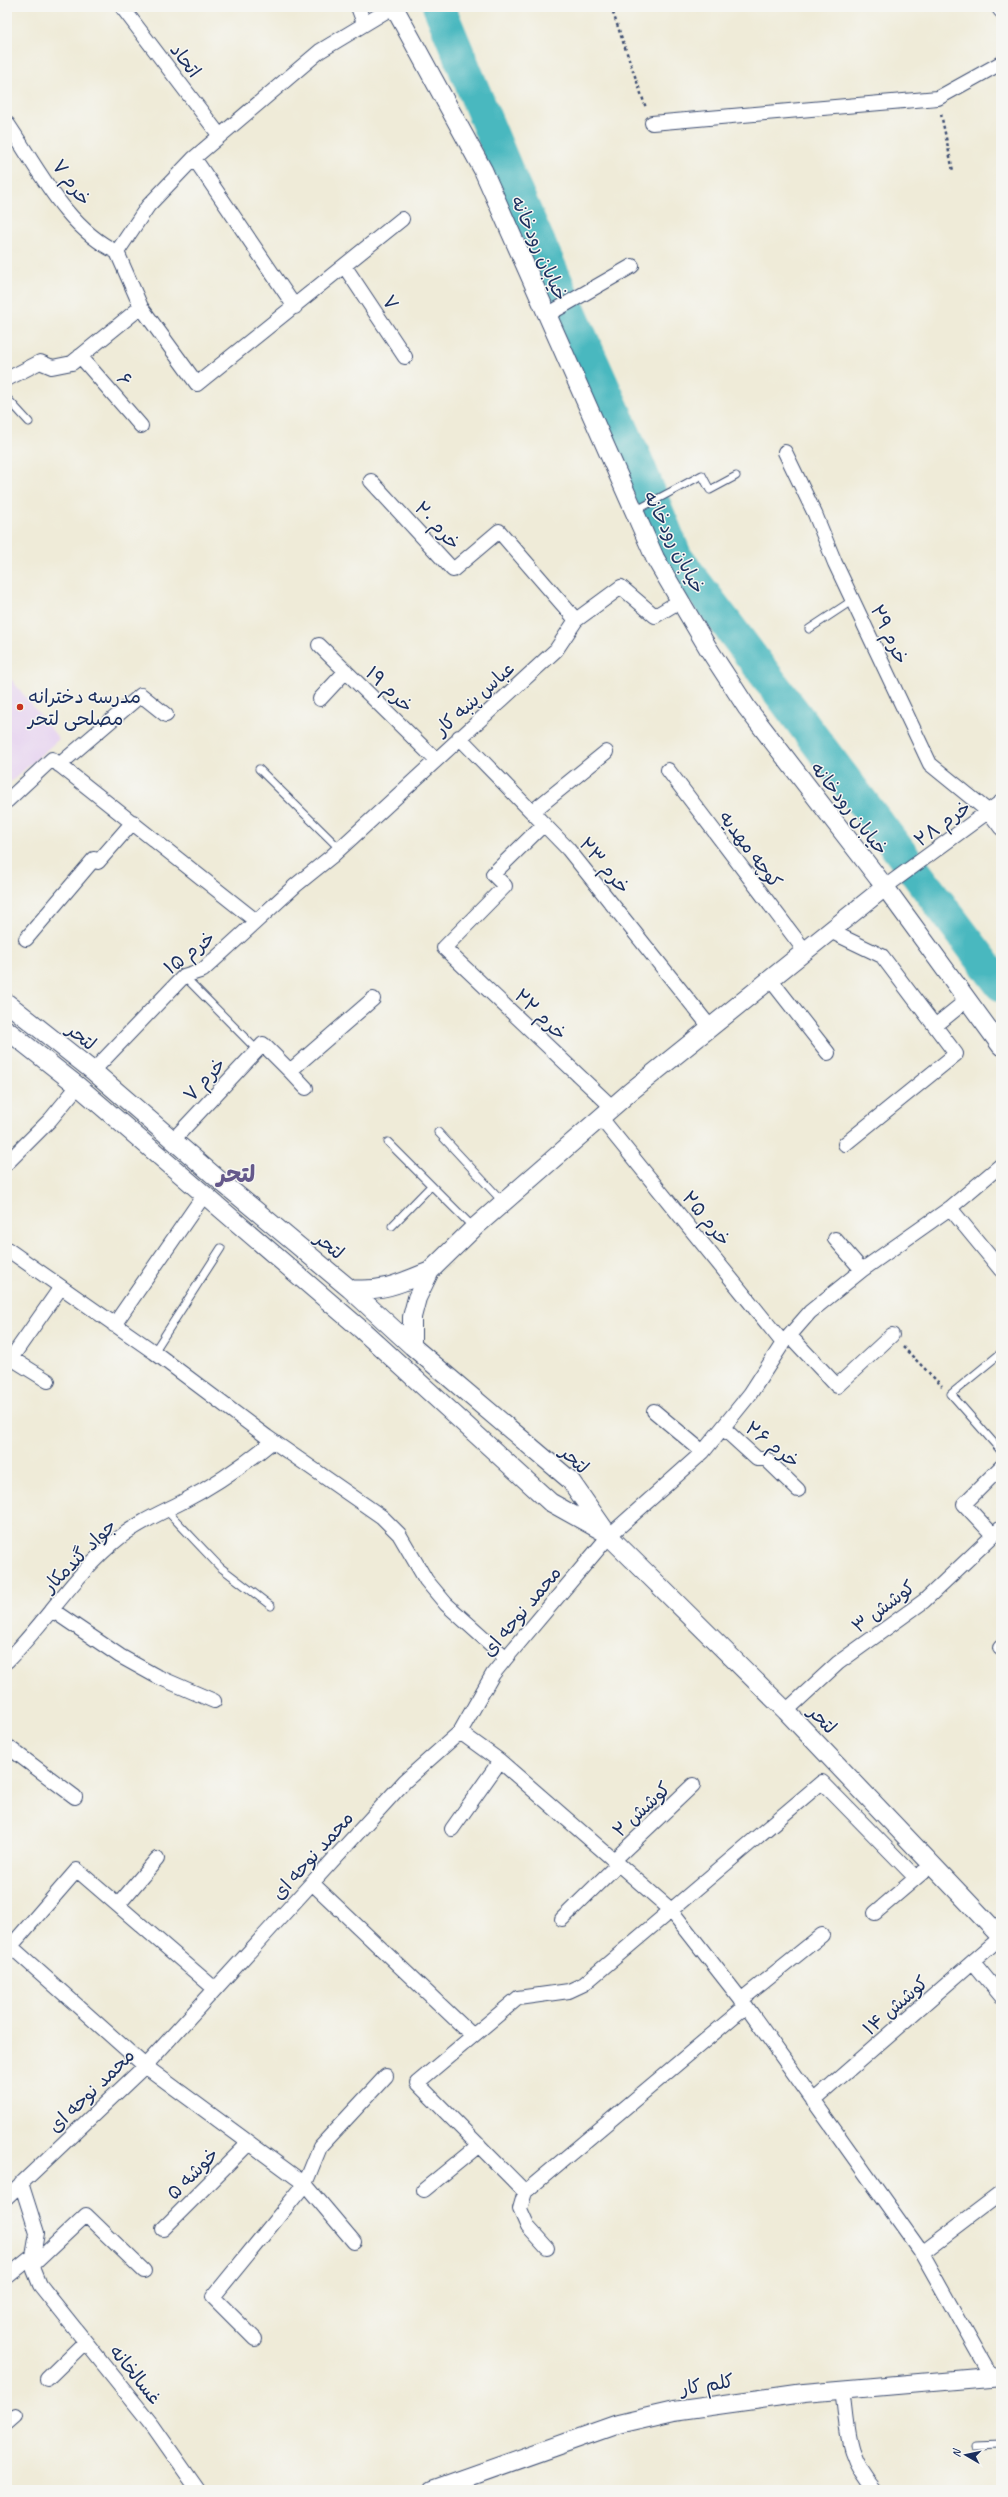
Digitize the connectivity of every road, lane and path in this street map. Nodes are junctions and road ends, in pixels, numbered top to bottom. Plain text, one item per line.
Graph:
1 (122, 7) edge
2 (358, 7) edge
3 (394, 7) edge
4 (611, 7) edge
5 (998, 7) edge
6 (1001, 11) edge
7 (364, 23) junction
8 (1001, 63) edge
9 (938, 98) junction
10 (7, 123) edge
11 (652, 123) joint
12 (220, 136) junction
13 (194, 158) junction
14 (953, 171) dead end
15 (402, 219) dead end
16 (117, 252) junction
17 (632, 266) dead end
18 (345, 267) junction
19 (295, 306) junction
20 (141, 307) junction
21 (547, 315) junction
22 (80, 356) junction
23 (405, 357) dead end
24 (7, 379) edge
25 (7, 398) edge
26 (29, 422) dead end
27 (141, 426) dead end
28 (785, 452) dead end
29 (736, 476) dead end
30 (371, 481) dead end
31 (634, 511) junction
32 (853, 600) junction
33 (680, 601) junction
34 (576, 620) junction
35 (809, 629) dead end
36 (319, 646) dead end
37 (346, 671) junction
38 (320, 699) dead end
39 (166, 715) dead end
40 (459, 737) junction
41 (606, 752) dead end
42 (435, 759) junction
43 (59, 765) junction
44 (259, 769) dead end
45 (668, 770) dead end
46 (7, 801) edge
47 (1001, 802) edge
48 (532, 812) junction
49 (989, 812) junction
50 (133, 822) junction
51 (544, 824) junction
52 (1001, 828) edge
53 (340, 849) junction
54 (296, 885) joint
55 (885, 887) junction
56 (256, 921) junction
57 (830, 931) junction
58 (26, 939) dead end
59 (804, 951) junction
60 (184, 976) junction
61 (770, 978) junction
62 (373, 998) dead end
63 (967, 1000) junction
64 (7, 1003) edge
65 (934, 1026) junction
66 (710, 1027) junction
67 (7, 1030) edge
68 (1001, 1046) edge
69 (260, 1047) junction
70 (828, 1053) dead end
71 (290, 1071) junction
72 (92, 1072) junction
73 (78, 1086) junction
74 (306, 1088) dead end
75 (606, 1112) junction
76 (438, 1132) dead end
77 (173, 1140) junction
78 (388, 1142) dead end
79 (845, 1144) dead end
80 (7, 1164) edge
81 (1001, 1165) edge
82 (431, 1186) junction
83 (204, 1195) junction
84 (503, 1202) junction
85 (950, 1208) junction
86 (392, 1226) dead end
87 (474, 1228) junction
88 (835, 1239) dead end
89 (221, 1248) dead end
90 (7, 1249) edge
91 (862, 1270) junction
92 (1001, 1270) edge
93 (430, 1271) junction
94 (61, 1287) junction
95 (350, 1289) junction
96 (114, 1325) junction
97 (892, 1335) joint
98 (786, 1339) junction
99 (412, 1346) junction
100 (154, 1352) junction
101 (1001, 1353) edge
102 (9, 1361) edge
103 (48, 1381) dead end
104 (951, 1394) junction
105 (654, 1411) dead end
106 (723, 1428) junction
107 (273, 1441) junction
108 (1001, 1451) edge
109 (703, 1452) junction
110 (1001, 1467) edge
111 (798, 1490) dead end
112 (166, 1510) junction
113 (997, 1531) edge
114 (609, 1536) junction
115 (271, 1606) dead end
116 (52, 1610) junction
117 (506, 1658) junction
118 (7, 1661) edge
119 (214, 1701) dead end
120 (786, 1711) junction
121 (460, 1732) junction
122 (7, 1746) edge
123 (500, 1762) junction
124 (693, 1785) dead end
125 (75, 1797) dead end
126 (452, 1829) dead end
127 (157, 1859) dead end
128 (616, 1862) junction
129 (932, 1864) junction
130 (916, 1878) junction
131 (312, 1883) junction
132 (118, 1905) junction
133 (670, 1909) junction
134 (875, 1913) dead end
135 (562, 1919) dead end
136 (822, 1934) dead end
137 (1001, 1937) edge
138 (9, 1944) edge
139 (973, 1962) junction
140 (215, 1989) junction
141 (1001, 1996) edge
142 (743, 2003) junction
143 (472, 2035) junction
144 (145, 2066) junction
145 (386, 2076) dead end
146 (813, 2101) junction
147 (248, 2144) junction
148 (479, 2145) junction
149 (21, 2183) junction
150 (305, 2184) junction
151 (424, 2190) dead end
152 (525, 2192) junction
153 (1001, 2192) edge
154 (7, 2197) edge
155 (163, 2229) dead end
156 (354, 2242) dead end
157 (547, 2248) dead end
158 (922, 2253) junction
159 (34, 2260) junction
160 (144, 2271) dead end
161 (7, 2277) edge
162 (256, 2339) dead end
163 (85, 2342) junction
164 (996, 2376) edge
165 (47, 2379) dead end
166 (842, 2389) junction
167 (1001, 2444) edge
168 (976, 2445) dead end
169 (198, 2490) edge
170 (432, 2490) edge
171 (875, 2490) edge

1 - 12 street, اتحاد
2 - 7 street
3 - 7 street
3 - 21 street, خیابان رودخانه
4 - 11 path
5 - 6 street
7 - 12 street
8 - 9 street
9 - 11 street
9 - 14 path
10 - 16 street, خرم ۷
12 - 13 street
13 - 16 street
13 - 19 street
15 - 18 street
16 - 20 street
17 - 21 street
18 - 19 street
18 - 23 street, ۷
19 - 20 street
20 - 22 street
21 - 31 street, خیابان رودخانه
22 - 24 street
22 - 27 street, ۶
25 - 26 lane
28 - 32 street, خرم ۲۹
29 - 31 lane
30 - 34 street, خرم ۲۰
31 - 33 street, خیابان رودخانه
32 - 35 lane
32 - 49 street, خرم ۲۹
33 - 34 street, عباس پنبه کار
33 - 55 street, خیابان رودخانه
34 - 40 street, عباس پنبه کار
36 - 37 street, خرم ۱۹
37 - 38 street
37 - 42 street, خرم ۱۹
39 - 43 street
40 - 42 street, عباس پنبه کار
40 - 48 street, خرم ۲۳
41 - 48 street
42 - 53 street, عباس پنبه کار
43 - 46 street
43 - 50 street
44 - 53 lane
45 - 59 street, کوچه مهدیه
47 - 49 street, خرم ۲۸
48 - 51 street, خرم ۲۳
49 - 52 street, خرم ۲۹
49 - 55 street, خرم ۲۸
50 - 56 street
50 - 58 street
51 - 66 street, خرم ۲۳
51 - 75 street, خرم ۲۲
53 - 54 street, عباس پنبه کار
54 - 56 street, خرم ۱۵
55 - 57 street
55 - 63 street, خیابان رودخانه
56 - 60 street, خرم ۱۵
57 - 59 street
57 - 65 street
59 - 61 street
60 - 69 lane
60 - 72 street, خرم ۱۵
61 - 66 street
61 - 70 street
62 - 71 street
63 - 65 street
63 - 68 street, خیابان رودخانه
64 - 72 street, لتحر
65 - 79 street
66 - 75 street
67 - 73 street, لتحر
69 - 71 street
69 - 77 street, خرم ۷
71 - 74 street
72 - 77 street, لتحر
73 - 80 street
73 - 83 street, لتحر
75 - 84 street
75 - 98 street, خرم ۲۵
76 - 84 lane
77 - 95 street, لتحر
78 - 82 lane
81 - 85 street, محمد نوحه ای
82 - 86 lane
82 - 87 lane
83 - 96 street
83 - 114 street, لتحر
84 - 87 street
85 - 91 street, محمد نوحه ای
85 - 92 street
87 - 93 street
88 - 91 street
89 - 100 lane
90 - 94 street
91 - 98 street, محمد نوحه ای
93 - 95 street
93 - 99 street
94 - 96 street
94 - 102 street
95 - 99 street, لتحر
96 - 100 street
97 - 98 street, خرم ۲۵
97 - 104 path
98 - 106 street, محمد نوحه ای
99 - 114 street, لتحر
100 - 107 street
101 - 104 lane
102 - 103 street
104 - 108 lane
105 - 109 street
106 - 109 street, محمد نوحه ای
106 - 111 street, خرم ۲۶
107 - 112 street, جواد گندمکار
107 - 117 street
109 - 114 street, محمد نوحه ای
110 - 113 street
112 - 115 lane
112 - 116 street, جواد گندمکار
113 - 120 street, کوشش ۳
114 - 117 street, محمد نوحه ای
114 - 120 street, لتحر
116 - 118 street, جواد گندمکار
116 - 119 street
117 - 121 street, محمد نوحه ای
120 - 129 street, لتحر
121 - 123 street
121 - 131 street, محمد نوحه ای
122 - 125 street
123 - 126 street
123 - 128 street
124 - 128 street, کوشش ۲
127 - 132 street
128 - 133 street
128 - 135 street, کوشش ۲
129 - 130 street
129 - 137 street, لتحر
130 - 133 street
130 - 134 street
131 - 140 street, محمد نوحه ای
131 - 143 street
132 - 138 street
132 - 140 street
133 - 142 street
133 - 143 street
136 - 142 street
137 - 139 street, کوشش ۱۴
138 - 144 street
139 - 141 street
139 - 146 street, کوشش ۱۴
140 - 144 street, محمد نوحه ای
142 - 146 street
142 - 152 street
143 - 148 street
144 - 147 street
144 - 149 street, محمد نوحه ای
145 - 150 street
146 - 158 street
147 - 150 street
147 - 155 street, خوشه ۵
148 - 151 street
148 - 152 street
149 - 154 street, محمد نوحه ای
149 - 159 street
150 - 156 street
150 - 162 street
152 - 157 street
153 - 158 street
158 - 164 street
159 - 160 street
159 - 161 street
159 - 163 street, غسالخانه
163 - 165 street
163 - 169 street, غسالخانه
164 - 166 street, کلم کار
166 - 170 street, کلم کار
166 - 171 street
167 - 168 lane

